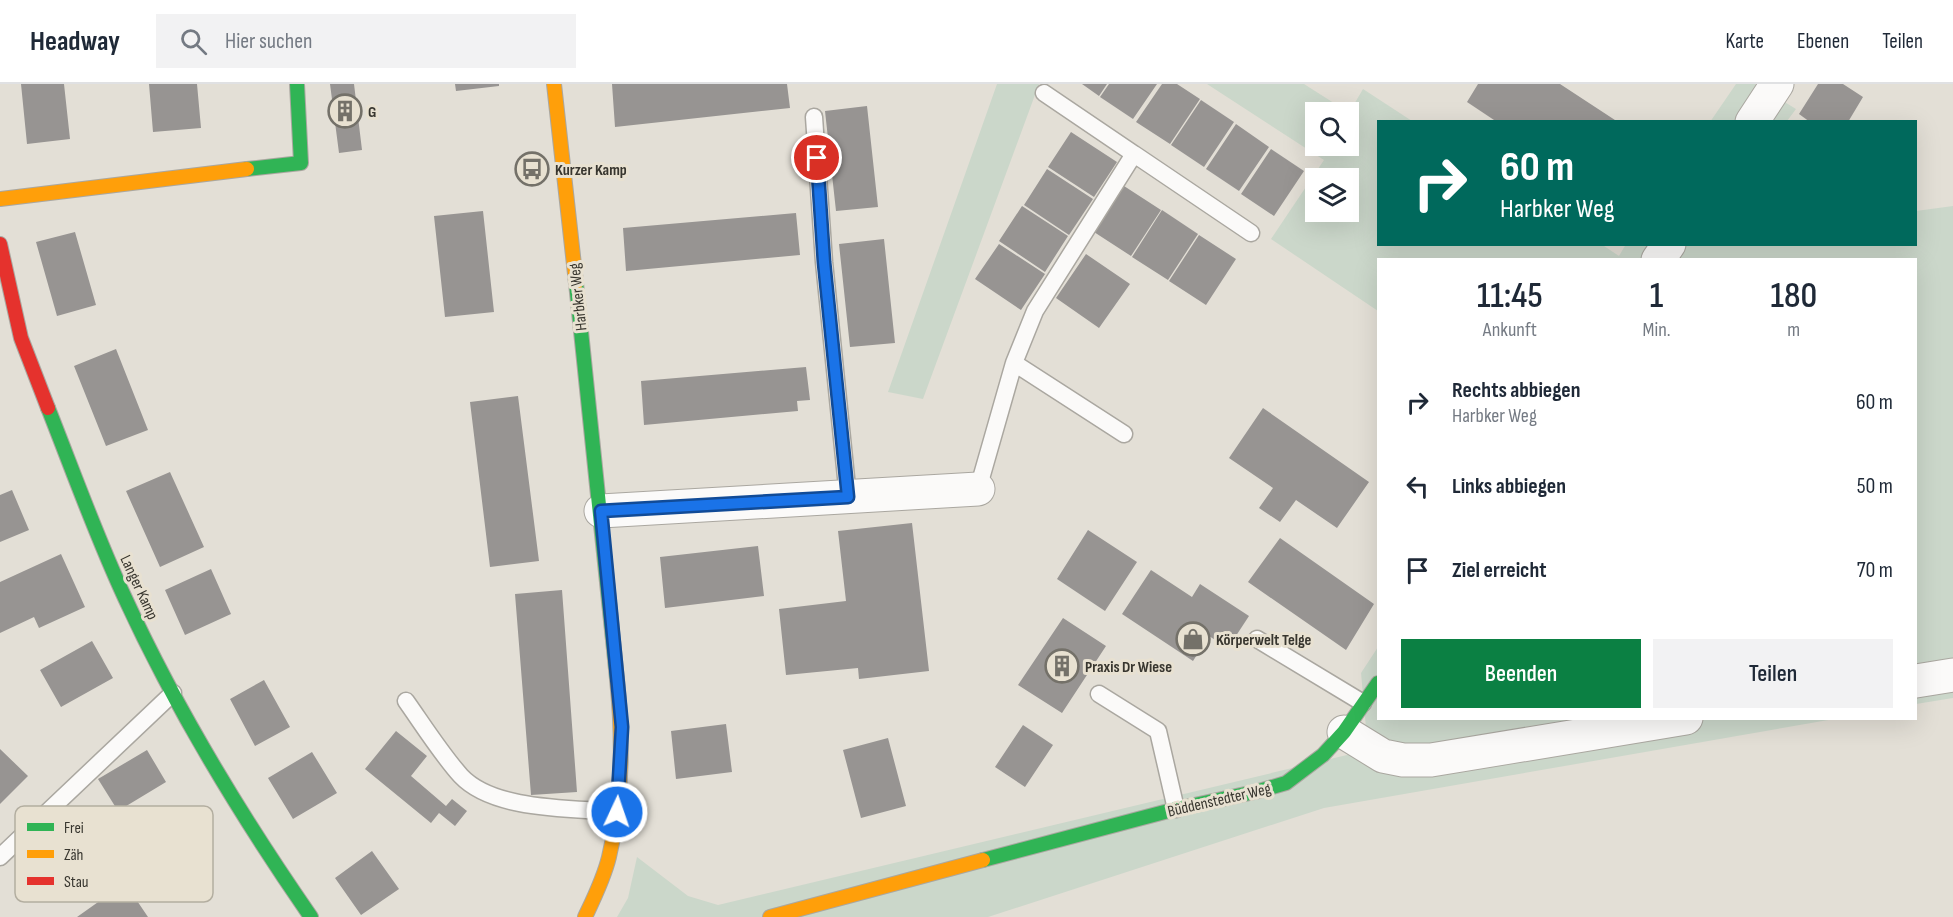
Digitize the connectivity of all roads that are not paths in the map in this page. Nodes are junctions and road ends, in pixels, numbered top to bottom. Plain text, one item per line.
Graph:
1 (297, 84) edge
2 (554, 84) edge
3 (1777, 84) edge
4 (1044, 93) dead end
5 (814, 117) dead end
6 (1753, 120) edge
7 (1134, 154) junction
8 (0, 199) edge
9 (1251, 233) dead end
10 (0, 244) edge
11 (1014, 363) junction
12 (1124, 434) dead end
13 (978, 489) joint
14 (848, 497) junction
15 (601, 511) junction
16 (1257, 639) dead end
17 (1953, 675) edge
18 (1917, 681) edge
19 (1377, 684) edge
20 (173, 693) junction
21 (1099, 694) dead end
22 (406, 701) dead end
23 (1363, 703) junction
24 (1674, 720) edge
25 (1344, 732) junction
26 (54, 806) edge
27 (1176, 809) junction
28 (617, 812) junction
29 (15, 843) edge
30 (0, 857) edge
31 (311, 917) edge
32 (585, 917) edge
33 (770, 917) edge

1 - 8 street
2 - 15 street, Harbker Weg
3 - 6 street
4 - 7 lane
5 - 14 lane
7 - 9 lane
7 - 11 lane
10 - 20 street, Langer Kamp
11 - 12 lane
11 - 13 lane
13 - 14 street
14 - 15 street
15 - 28 street, Harbker Weg
16 - 23 lane
17 - 18 street
19 - 23 street, Büddenstedter Weg
20 - 26 lane
20 - 31 street, Langer Kamp
21 - 27 lane
22 - 28 lane
23 - 25 street, Büddenstedter Weg
24 - 25 street
25 - 27 street, Büddenstedter Weg
27 - 33 street, Büddenstedter Weg
28 - 32 street, Harbker Weg
29 - 30 lane

